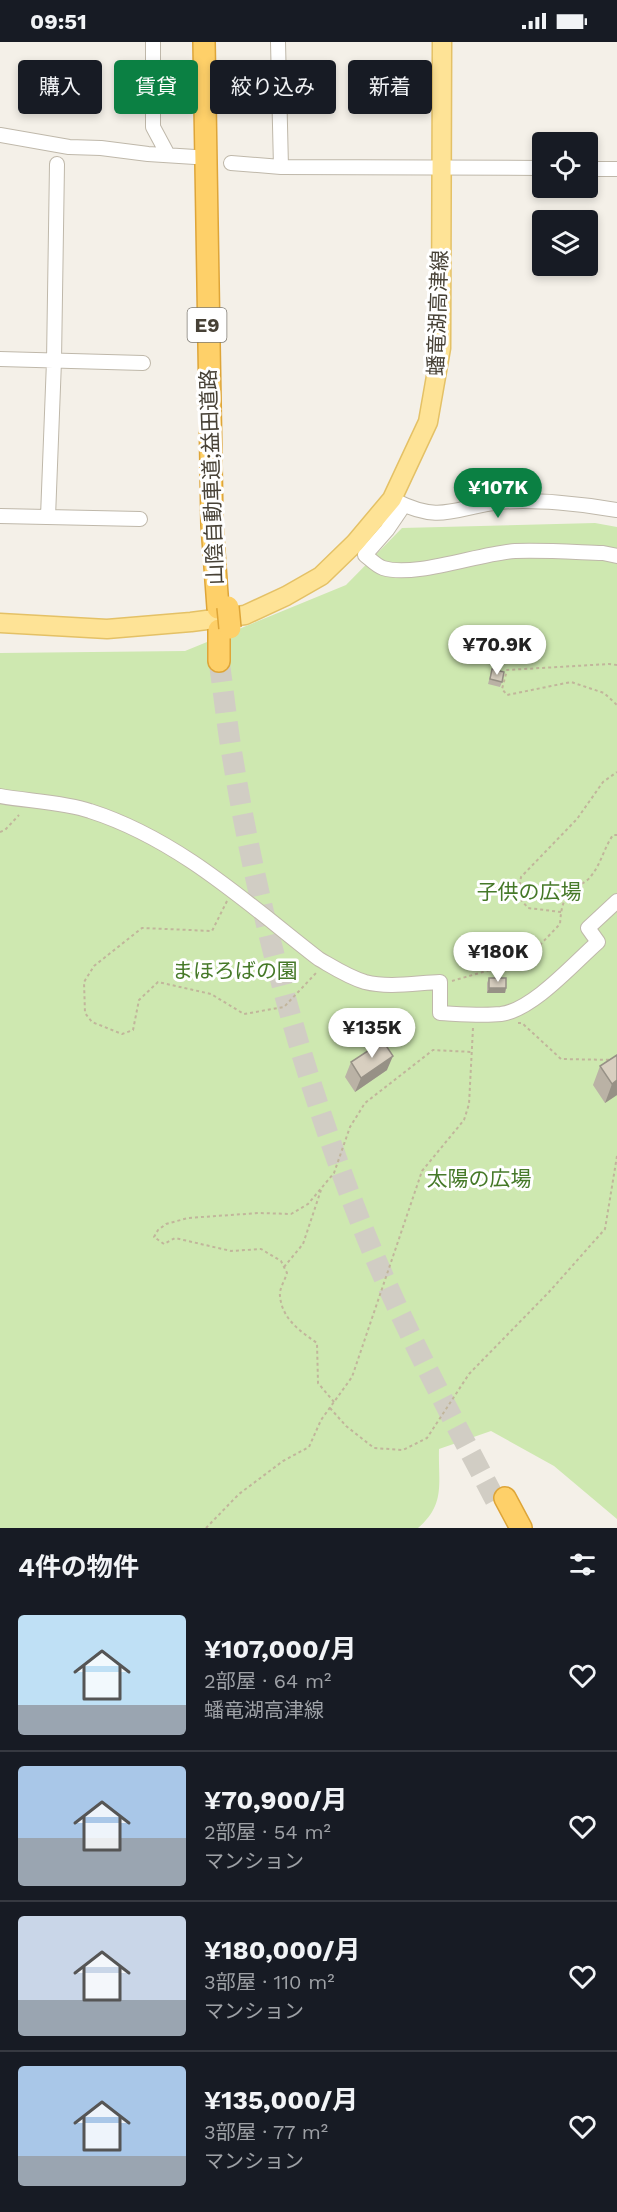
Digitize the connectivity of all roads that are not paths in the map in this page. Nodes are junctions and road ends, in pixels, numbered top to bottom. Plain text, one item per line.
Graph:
1 (153, 42) edge
2 (204, 42) edge
3 (213, 42) edge
4 (278, 42) edge
5 (442, 42) edge
6 (0, 135) edge
7 (168, 154) junction
8 (195, 157) dead end
9 (231, 163) dead end
10 (57, 164) dead end
11 (281, 167) junction
12 (442, 168) junction
13 (532, 168) edge
14 (598, 169) edge
15 (617, 169) edge
16 (0, 359) edge
17 (54, 361) junction
18 (143, 363) dead end
19 (398, 502) junction
20 (617, 510) edge
21 (0, 516) edge
22 (48, 517) junction
23 (140, 519) dead end
24 (617, 556) edge
25 (223, 607) junction
26 (0, 623) edge
27 (225, 658) tunnel mouth
28 (0, 796) edge
29 (617, 901) edge

1 - 7 street
2 - 25 highway, 山陰自動車道;益田道路 / E9
3 - 25 highway, 山陰自動車道;益田道路 / E9
4 - 11 street
5 - 12 main road, 蟠竜湖高津線
6 - 7 street
7 - 8 street
9 - 11 street
10 - 17 street
11 - 12 street
12 - 13 street
12 - 19 main road, 蟠竜湖高津線
14 - 15 street
16 - 17 street
17 - 18 street
17 - 22 street
19 - 20 street
19 - 24 street
19 - 26 main road, 蟠竜湖高津線
21 - 22 street
22 - 23 street
25 - 27 highway, 山陰自動車道;益田道路 / E9
28 - 29 street

